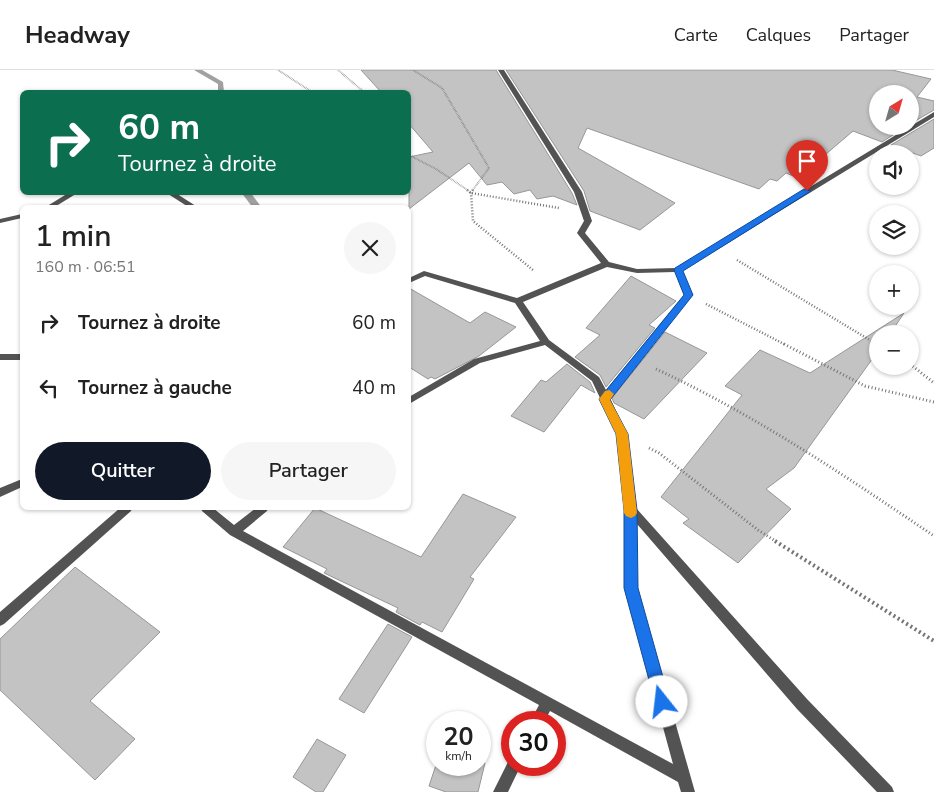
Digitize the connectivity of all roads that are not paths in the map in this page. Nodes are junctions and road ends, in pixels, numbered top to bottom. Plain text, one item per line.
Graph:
1 (501, 70) edge
2 (934, 114) edge
3 (71, 195) edge
4 (173, 195) edge
5 (53, 205) edge
6 (191, 205) edge
7 (0, 212) edge
8 (20, 216) edge
9 (4, 220) edge
10 (606, 264) junction
11 (678, 270) junction
12 (411, 280) edge
13 (518, 301) junction
14 (546, 342) junction
15 (0, 356) edge
16 (20, 357) edge
17 (604, 399) junction
18 (411, 400) edge
19 (20, 484) edge
20 (0, 493) edge
21 (125, 510) edge
22 (208, 510) edge
23 (261, 510) edge
24 (631, 510) junction
25 (234, 532) junction
26 (0, 620) edge
27 (547, 702) junction
28 (542, 711) edge
29 (508, 776) edge
30 (683, 777) junction
31 (500, 792) edge
32 (688, 792) edge
33 (888, 792) edge

1 - 10 street
2 - 11 street
3 - 5 street
4 - 6 street
7 - 9 street
8 - 9 street
10 - 11 street
10 - 13 street
11 - 17 street
12 - 13 street
13 - 14 street
14 - 17 street
14 - 18 street
15 - 16 street
17 - 24 street
19 - 20 street
21 - 26 street
22 - 25 street
23 - 25 street
24 - 30 street
24 - 33 street
25 - 27 street
27 - 28 street
27 - 30 street
29 - 31 street
30 - 32 street

